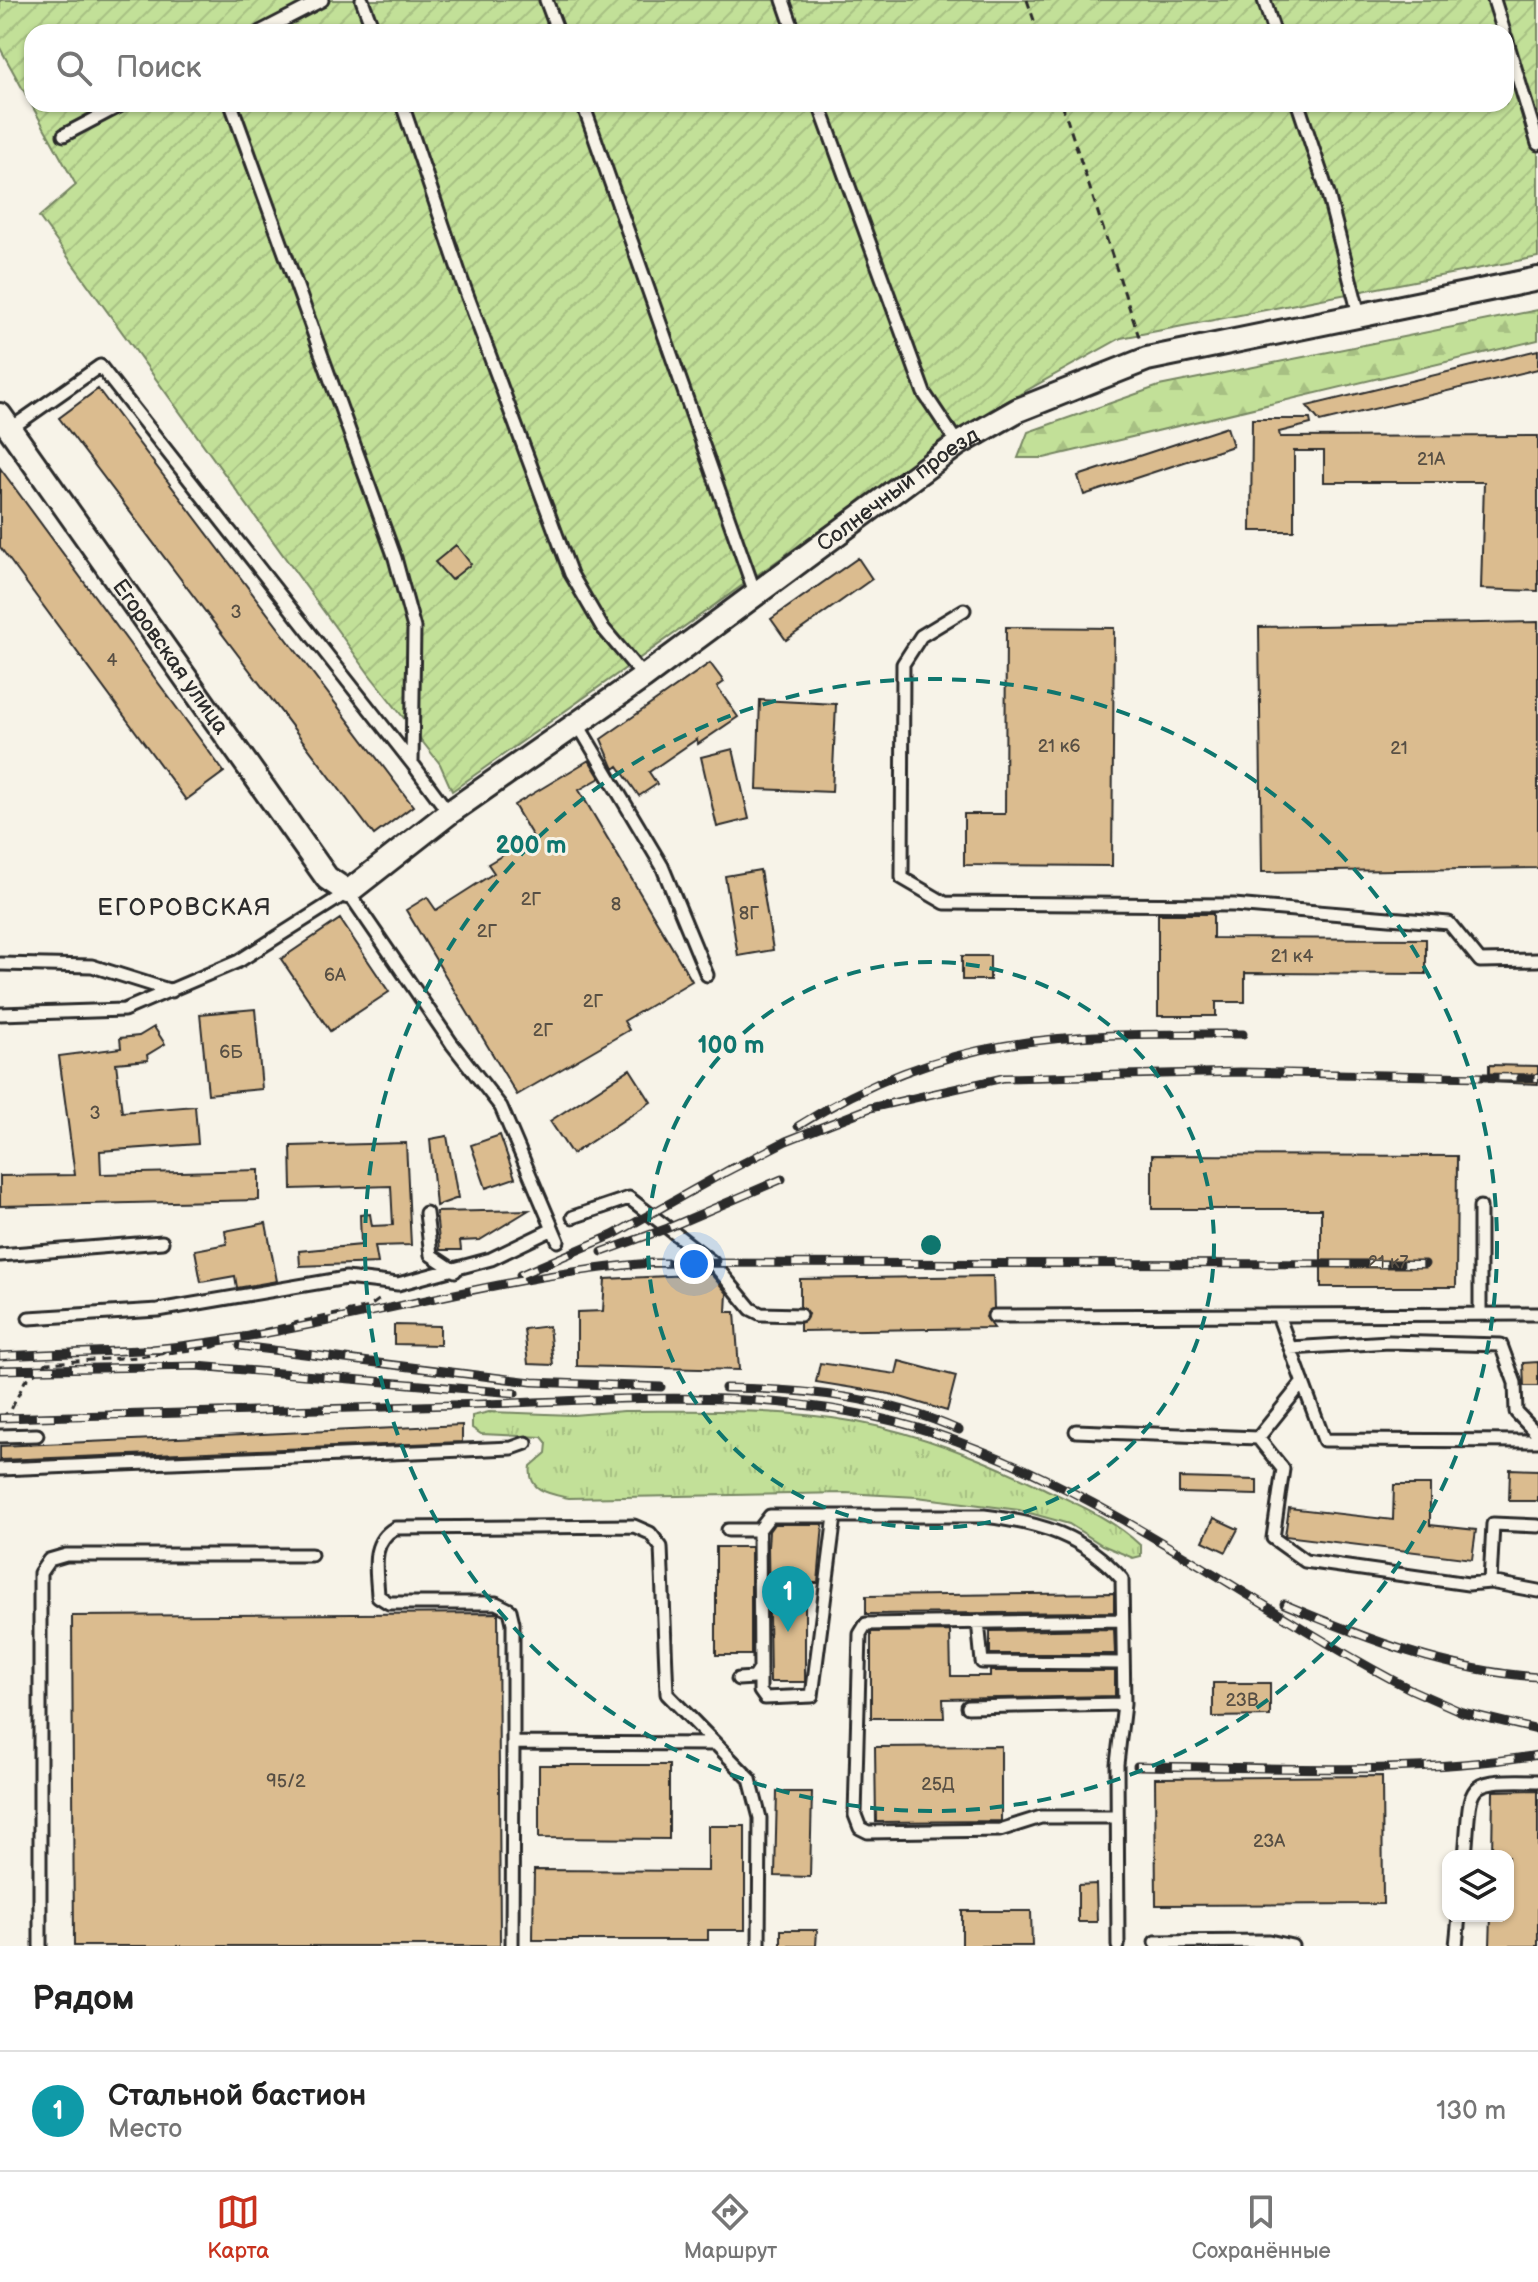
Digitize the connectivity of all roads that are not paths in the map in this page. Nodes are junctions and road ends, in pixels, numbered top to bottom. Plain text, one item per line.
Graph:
1 (322, 0) edge
2 (362, 0) edge
3 (546, 0) edge
4 (783, 0) edge
5 (1264, 0) edge
6 (1494, 0) edge
7 (276, 24) edge
8 (371, 24) edge
9 (555, 24) edge
10 (791, 24) edge
11 (1272, 24) edge
12 (1502, 24) edge
13 (1514, 64) edge
14 (108, 112) edge
15 (234, 112) edge
16 (405, 112) edge
17 (586, 112) edge
18 (822, 112) edge
19 (1301, 112) edge
20 (64, 135) dead end
21 (1538, 144) edge
22 (1538, 279) edge
23 (1359, 314) junction
24 (5, 422) edge
25 (958, 444) junction
26 (755, 593) junction
27 (964, 610) dead end
28 (644, 677) junction
29 (577, 723) junction
30 (412, 763) junction
31 (449, 813) junction
32 (348, 892) junction
33 (1538, 960) edge
34 (0, 964) edge
35 (707, 975) dead end
36 (173, 992) junction
37 (0, 1014) edge
38 (1480, 1207) dead end
39 (426, 1213) dead end
40 (573, 1217) dead end
41 (553, 1229) junction
42 (558, 1241) dead end
43 (162, 1242) dead end
44 (0, 1255) edge
45 (455, 1271) junction
46 (1480, 1314) junction
47 (1538, 1314) edge
48 (800, 1315) dead end
49 (1278, 1315) junction
50 (994, 1316) dead end
51 (29, 1318) dead end
52 (1290, 1348) junction
53 (1303, 1382) junction
54 (1076, 1431) dead end
55 (37, 1435) dead end
56 (0, 1436) edge
57 (1258, 1438) junction
58 (1538, 1438) edge
59 (526, 1443) dead end
60 (0, 1469) edge
61 (835, 1516) junction
62 (1538, 1526) edge
63 (728, 1530) dead end
64 (759, 1530) junction
65 (311, 1555) dead end
66 (1490, 1582) junction
67 (1538, 1591) edge
68 (1122, 1620) junction
69 (978, 1621) junction
70 (1123, 1663) junction
71 (760, 1669) junction
72 (738, 1679) dead end
73 (1124, 1704) junction
74 (968, 1707) dead end
75 (513, 1743) junction
76 (715, 1744) junction
77 (1538, 1781) edge
78 (1117, 1817) junction
79 (1466, 1850) edge
80 (1458, 1922) edge
81 (1155, 1942) dead end
82 (40, 1946) edge
83 (512, 1946) edge
84 (759, 1946) edge
85 (1118, 1946) edge
86 (1292, 1946) edge
87 (1456, 1946) edge

1 - 7 lane
2 - 8 lane
3 - 9 lane
4 - 10 lane
5 - 11 lane
6 - 12 lane
13 - 21 lane
14 - 20 lane
15 - 30 lane
16 - 28 lane
17 - 26 lane
18 - 25 lane
19 - 23 lane
22 - 23 street, Солнечный проезд
23 - 25 street, Солнечный проезд
24 - 30 lane
24 - 32 street, Егоровская улица
25 - 26 street, Солнечный проезд
26 - 28 street, Солнечный проезд
27 - 33 lane
28 - 29 street, Солнечный проезд
29 - 31 street, Солнечный проезд
29 - 35 lane
30 - 31 lane
31 - 32 street, Солнечный проезд
32 - 36 lane
32 - 41 lane
34 - 36 lane
36 - 37 lane
38 - 46 lane
39 - 45 lane
40 - 48 lane
41 - 42 lane
41 - 45 lane
43 - 44 lane
45 - 51 lane
46 - 47 lane
46 - 49 lane
49 - 50 lane
49 - 52 lane
52 - 53 lane
52 - 58 lane
53 - 57 lane
53 - 58 lane
54 - 57 lane
55 - 56 lane
57 - 66 lane
59 - 60 lane
61 - 64 lane
61 - 68 lane
61 - 71 lane
62 - 66 lane
63 - 64 lane
64 - 71 lane
65 - 82 lane
66 - 67 lane
68 - 69 lane
68 - 70 lane
69 - 70 lane
69 - 78 lane
70 - 73 lane
71 - 72 lane
73 - 74 lane
73 - 78 lane
75 - 76 lane
75 - 76 lane
75 - 83 lane
76 - 84 lane
77 - 79 lane
78 - 85 lane
80 - 87 lane
81 - 86 lane

